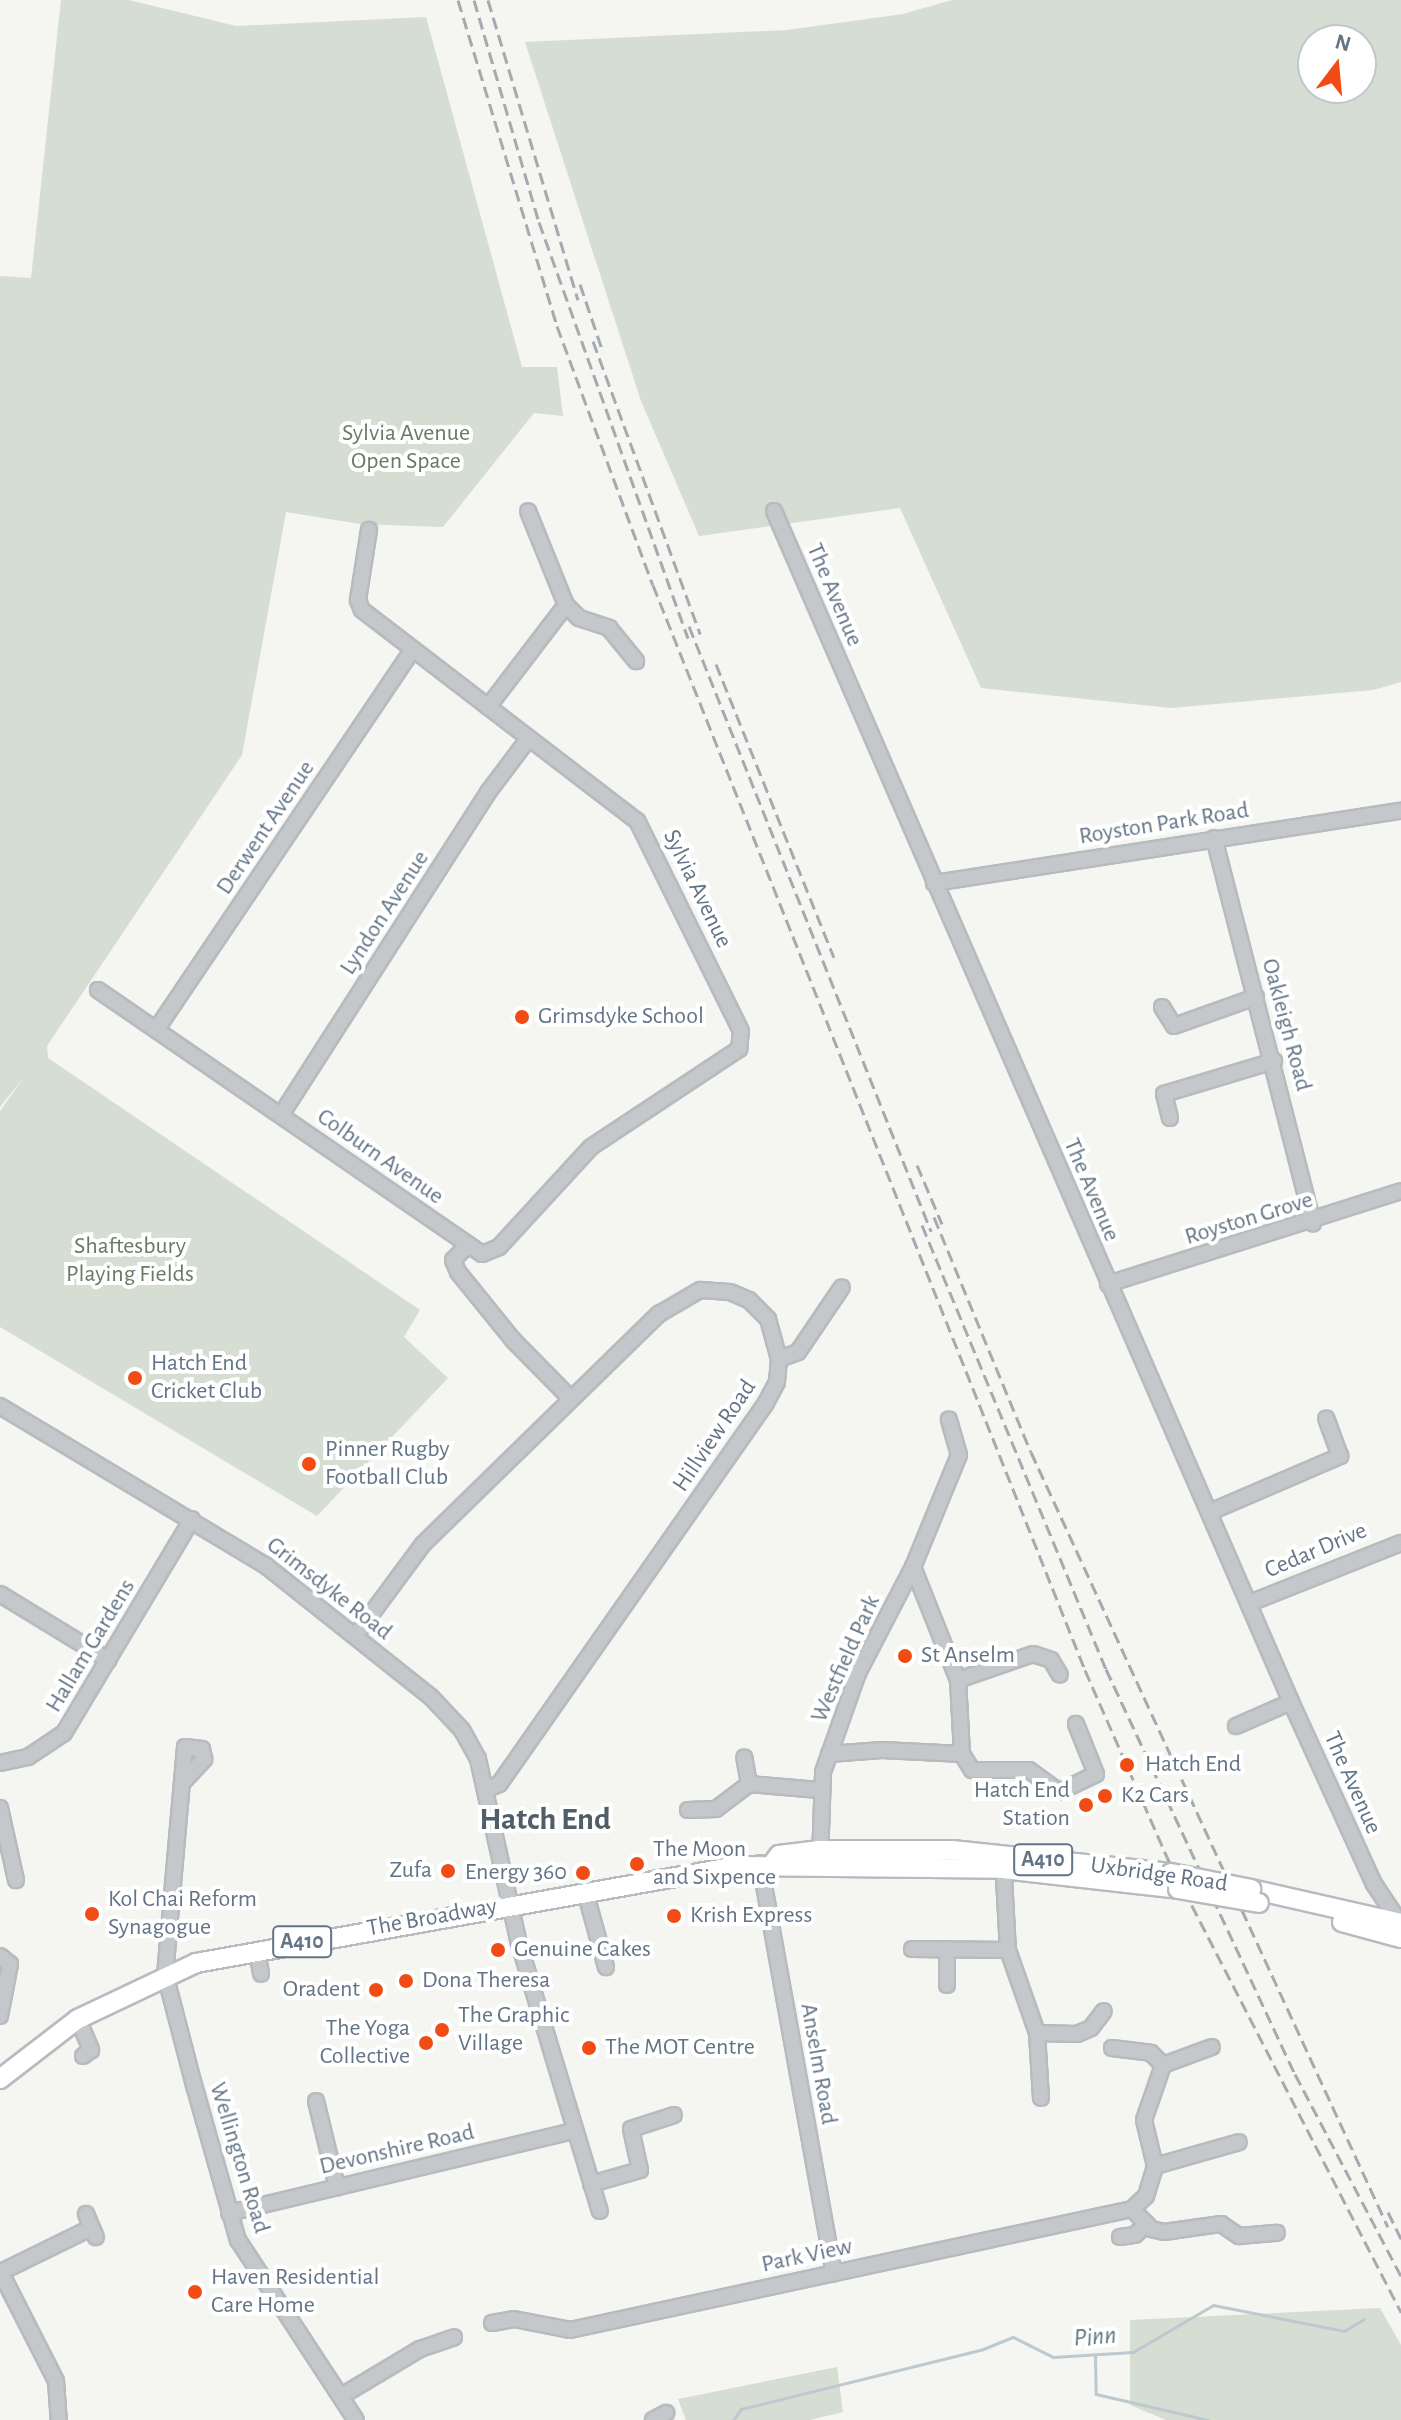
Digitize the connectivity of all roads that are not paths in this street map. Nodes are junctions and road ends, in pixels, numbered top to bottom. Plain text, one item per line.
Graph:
1 (528, 511) dead end
2 (774, 511) dead end
3 (369, 530) dead end
4 (566, 605) junction
5 (412, 650) junction
6 (636, 661) dead end
7 (488, 707) junction
8 (529, 738) junction
9 (1401, 811) edge
10 (1214, 838) junction
11 (934, 883) junction
12 (98, 990) dead end
13 (1256, 997) junction
14 (1162, 1007) dead end
15 (156, 1030) junction
16 (1274, 1061) junction
17 (281, 1115) junction
18 (1170, 1118) dead end
19 (1401, 1191) edge
20 (1313, 1223) junction
21 (468, 1245) junction
22 (1108, 1284) junction
23 (842, 1287) dead end
24 (779, 1359) junction
25 (571, 1399) junction
26 (0, 1406) edge
27 (1326, 1418) dead end
28 (949, 1419) dead end
29 (1210, 1512) junction
30 (192, 1519) junction
31 (1401, 1543) edge
32 (913, 1567) junction
33 (0, 1594) edge
34 (1250, 1603) junction
35 (355, 1636) junction
36 (108, 1660) junction
37 (1060, 1675) dead end
38 (958, 1680) junction
39 (1291, 1702) junction
40 (1076, 1724) dead end
41 (1236, 1726) dead end
42 (829, 1754) junction
43 (962, 1754) junction
44 (744, 1757) dead end
45 (0, 1763) edge
46 (182, 1783) dead end
47 (749, 1784) junction
48 (485, 1790) junction
49 (819, 1790) junction
50 (0, 1808) edge
51 (688, 1810) dead end
52 (819, 1818) junction
53 (842, 1850) junction
54 (820, 1858) junction
55 (1003, 1862) junction
56 (766, 1863) junction
57 (16, 1880) dead end
58 (1374, 1884) junction
59 (585, 1891) junction
60 (511, 1904) junction
61 (1373, 1923) junction
62 (1401, 1923) edge
63 (1401, 1938) edge
64 (912, 1949) dead end
65 (947, 1949) junction
66 (1008, 1950) junction
67 (257, 1951) junction
68 (0, 1956) edge
69 (606, 1967) dead end
70 (165, 1974) junction
71 (261, 1974) dead end
72 (947, 1985) dead end
73 (1104, 2011) dead end
74 (0, 2016) edge
75 (78, 2019) junction
76 (1037, 2033) junction
77 (1212, 2047) dead end
78 (1112, 2048) dead end
79 (83, 2056) dead end
80 (1163, 2065) junction
81 (1, 2076) edge
82 (1041, 2098) dead end
83 (316, 2101) dead end
84 (674, 2115) dead end
85 (574, 2131) junction
86 (1239, 2142) dead end
87 (1155, 2166) junction
88 (591, 2184) junction
89 (337, 2187) junction
90 (1132, 2209) junction
91 (600, 2211) dead end
92 (229, 2213) junction
93 (1146, 2224) junction
94 (91, 2226) dead end
95 (1277, 2233) dead end
96 (1120, 2237) dead end
97 (0, 2272) edge
98 (834, 2273) junction
99 (492, 2323) dead end
100 (454, 2337) dead end
101 (343, 2395) junction
102 (59, 2420) edge
103 (356, 2420) edge

1 - 4 street
2 - 11 street, The Avenue
3 - 5 street, Sylvia Avenue
4 - 6 street
4 - 7 street
5 - 7 street, Sylvia Avenue
5 - 15 street, Derwent Avenue
7 - 8 street, Sylvia Avenue
8 - 17 street, Lyndon Avenue
8 - 21 street, Sylvia Avenue
9 - 10 street, Royston Park Road
10 - 11 street, Royston Park Road
10 - 13 street, Oakleigh Road
11 - 22 street, The Avenue
12 - 15 street, Colburn Avenue
13 - 14 street
13 - 16 street, Oakleigh Road
15 - 17 street, Colburn Avenue
16 - 18 street
16 - 20 street, Oakleigh Road
17 - 21 street, Colburn Avenue
19 - 20 street, Royston Grove
20 - 22 street, Royston Grove
21 - 25 street
22 - 29 street, The Avenue
23 - 24 street
24 - 25 street, Hillview Road
24 - 48 street, Hillview Road
25 - 35 street, Hillview Road
26 - 30 street, Grimsdyke Road
27 - 29 street
28 - 32 street, Westfield Park
29 - 34 street, The Avenue
30 - 35 street, Grimsdyke Road
30 - 36 street, Hallam Gardens
31 - 34 street, Cedar Drive
32 - 38 street
32 - 42 street, Westfield Park
33 - 36 street
34 - 39 street, The Avenue
35 - 48 street, Grimsdyke Road
36 - 45 street, Hallam Gardens
37 - 38 street
38 - 43 street
39 - 41 street
39 - 58 street, The Avenue
40 - 43 street
42 - 43 street
42 - 49 street, Westfield Park
44 - 47 street
46 - 70 street
47 - 49 street
47 - 51 street
48 - 60 street, Grimsdyke Road
49 - 52 street, Westfield Park
50 - 57 street
52 - 53 street
52 - 54 street, Westfield Park
53 - 54 main road, Uxbridge Road / A410
53 - 55 main road, Uxbridge Road / A410
54 - 55 main road, Uxbridge Road / A410
54 - 56 main road, Uxbridge Road / A410
55 - 61 main road, Uxbridge Road / A410, bridge
55 - 66 street
56 - 59 main road, Uxbridge Road / A410
56 - 98 street, Anselm Road
58 - 61 street, The Avenue
58 - 62 street, The Avenue
59 - 60 main road, Uxbridge Road / A410
59 - 69 street
60 - 67 main road, The Broadway / A410
60 - 85 street, Grimsdyke Road
61 - 62 main road, Uxbridge Road / A410
61 - 63 main road, Uxbridge Road / A410
64 - 65 street
65 - 66 street
65 - 72 street
66 - 76 street
67 - 70 main road, The Broadway / A410
67 - 71 street
68 - 74 street
70 - 75 main road, A410
70 - 92 street, Wellington Road
73 - 76 street
75 - 79 street
75 - 81 main road, A410
76 - 82 street
77 - 80 street
78 - 80 street
80 - 87 street
83 - 89 street
84 - 88 street
85 - 88 street, Grimsdyke Road
85 - 89 street, Devonshire Road
86 - 87 street
87 - 90 street
88 - 91 street, Grimsdyke Road
89 - 92 street, Devonshire Road
90 - 93 street
90 - 98 street, Park View
92 - 101 street, Wellington Road
93 - 95 street
93 - 96 street
94 - 97 street
97 - 102 street
98 - 99 street, Park View
100 - 101 street
101 - 103 street, Wellington Road

